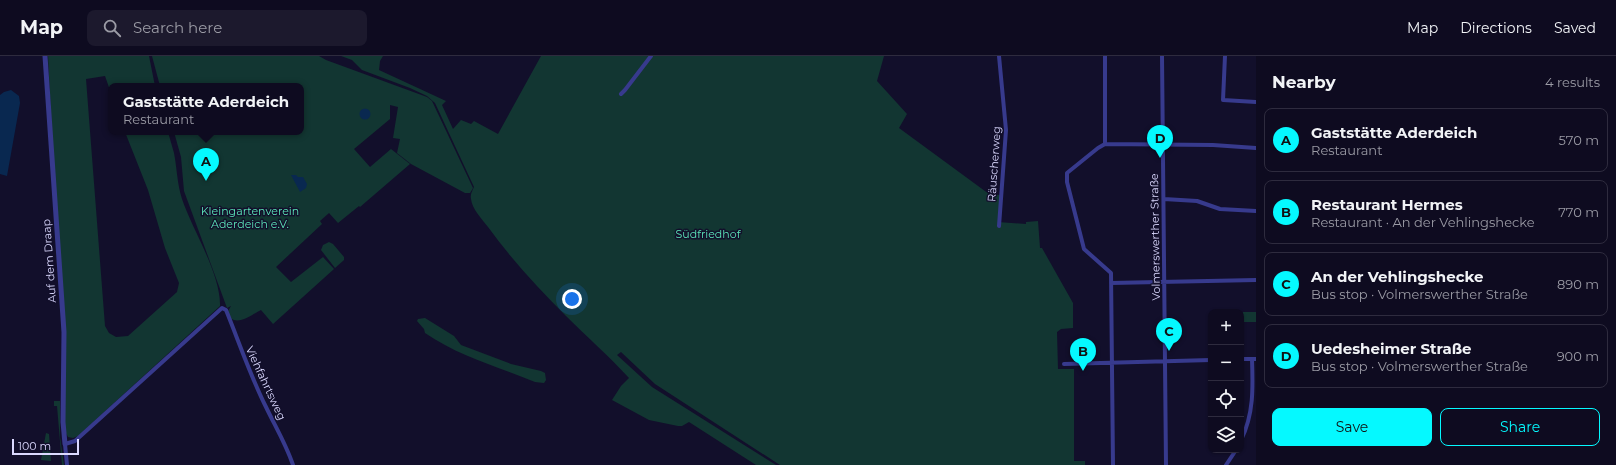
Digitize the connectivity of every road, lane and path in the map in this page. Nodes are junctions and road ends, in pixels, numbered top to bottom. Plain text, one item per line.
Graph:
1 (45, 56) edge
2 (651, 56) edge
3 (999, 56) edge
4 (1105, 56) edge
5 (1162, 56) edge
6 (1226, 56) edge
7 (621, 94) dead end
8 (1256, 102) edge
9 (1105, 144) junction
10 (1163, 144) junction
11 (1256, 148) edge
12 (1164, 199) junction
13 (1256, 211) edge
14 (999, 226) dead end
15 (1256, 280) edge
16 (1165, 282) junction
17 (1111, 283) junction
18 (1254, 359) edge
19 (1208, 360) edge
20 (1166, 361) junction
21 (1111, 362) junction
22 (1064, 364) dead end
23 (1244, 432) edge
24 (64, 444) junction
25 (1234, 453) edge
26 (67, 465) edge
27 (294, 465) edge
28 (1113, 465) edge
29 (1166, 465) edge
30 (1226, 465) edge

1 - 24 street, Auf dem Draap
2 - 7 street
3 - 14 street, Räuscherweg
4 - 9 street
5 - 10 street, Volmerswerther Straße
6 - 8 street
9 - 10 street
9 - 17 street
10 - 11 street
10 - 12 street, Volmerswerther Straße
12 - 13 street
12 - 16 street, Volmerswerther Straße
15 - 16 street
16 - 17 street
16 - 20 street, Volmerswerther Straße
17 - 21 street
18 - 23 street
19 - 20 street
20 - 21 street
20 - 29 street, Volmerswerther Straße
21 - 22 street
21 - 28 street
24 - 26 street, Auf dem Draap
24 - 27 street, Viehfahrtsweg
25 - 30 street

